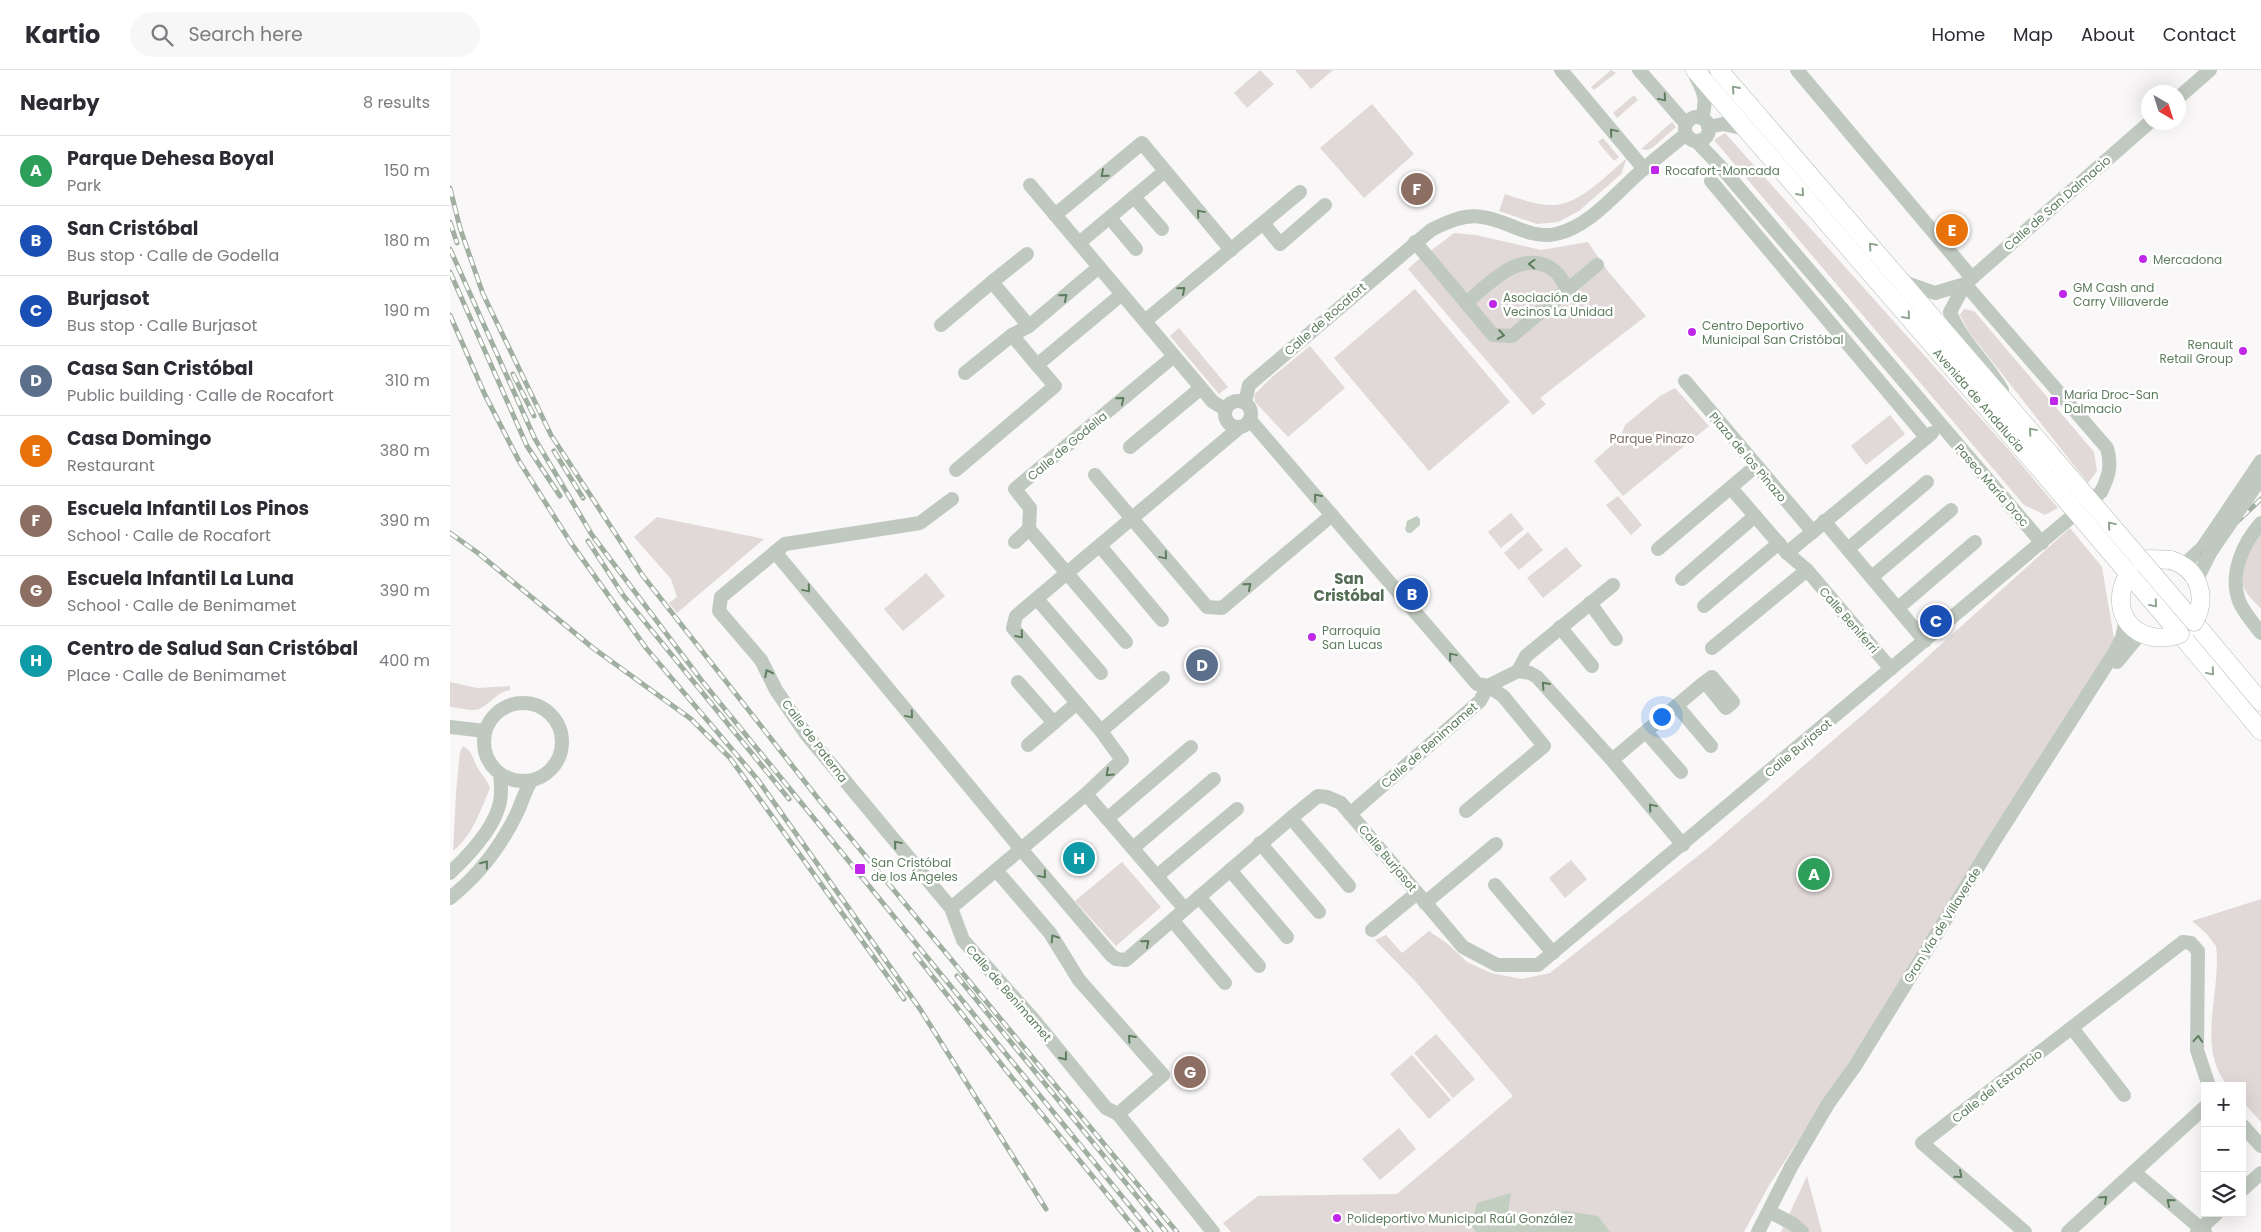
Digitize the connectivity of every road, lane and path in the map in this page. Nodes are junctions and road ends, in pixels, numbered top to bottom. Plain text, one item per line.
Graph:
1 (1561, 70) edge
2 (1639, 70) edge
3 (1693, 70) edge
4 (1719, 70) edge
5 (1797, 70) edge
6 (2210, 70) edge
7 (2186, 91) edge
8 (1746, 129) junction
9 (1697, 130) junction
10 (2141, 130) edge
11 (1644, 169) junction
12 (1165, 171) junction
13 (1710, 181) dead end
14 (1030, 185) dead end
15 (1300, 192) dead end
16 (1134, 197) junction
17 (1325, 205) dead end
18 (1055, 215) junction
19 (1110, 218) junction
20 (1263, 223) junction
21 (1162, 229) dead end
22 (1415, 242) junction
23 (1079, 243) junction
24 (1136, 249) dead end
25 (1231, 250) junction
26 (1027, 254) dead end
27 (1597, 265) dead end
28 (1099, 267) junction
29 (1968, 281) junction
30 (992, 282) junction
31 (1904, 282) junction
32 (1566, 291) junction
33 (1122, 294) junction
34 (1466, 303) junction
35 (1145, 322) junction
36 (940, 326) dead end
37 (1029, 326) junction
38 (1012, 335) junction
39 (1174, 356) junction
40 (1037, 365) junction
41 (965, 374) dead end
42 (1684, 381) dead end
43 (1201, 388) junction
44 (1245, 402) junction
45 (2012, 408) junction
46 (1225, 409) junction
47 (1245, 424) junction
48 (1940, 426) junction
49 (1926, 438) junction
50 (1130, 447) dead end
51 (2261, 461) edge
52 (1756, 466) junction
53 (956, 470) dead end
54 (1095, 474) dead end
55 (2261, 478) edge
56 (1927, 482) dead end
57 (1731, 488) junction
58 (952, 499) dead end
59 (1951, 510) dead end
60 (1332, 515) junction
61 (1755, 516) junction
62 (1132, 518) junction
63 (1824, 522) junction
64 (2261, 523) edge
65 (1029, 529) junction
66 (1813, 532) junction
67 (1015, 542) dead end
68 (1975, 542) dead end
69 (2042, 542) junction
70 (1100, 546) junction
71 (1783, 548) junction
72 (1658, 549) dead end
73 (1848, 549) junction
74 (775, 552) junction
75 (2180, 563) junction
76 (2136, 568) junction
77 (1807, 570) junction
78 (1067, 573) junction
79 (1872, 577) junction
80 (1682, 579) dead end
81 (2197, 579) junction
82 (1613, 585) dead end
83 (1037, 599) junction
84 (1590, 602) junction
85 (1704, 606) dead end
86 (1898, 608) junction
87 (1162, 620) dead end
88 (2126, 620) junction
89 (2194, 622) junction
90 (1560, 627) junction
91 (2261, 633) edge
92 (2140, 634) junction
93 (2180, 634) junction
94 (1616, 639) dead end
95 (1926, 640) junction
96 (1126, 642) dead end
97 (1712, 648) dead end
98 (1592, 666) dead end
99 (1892, 669) junction
100 (1518, 671) junction
101 (1101, 673) dead end
102 (1163, 678) dead end
103 (1018, 682) dead end
104 (1705, 682) dead end
105 (1488, 686) junction
106 (2261, 702) edge
107 (1077, 703) junction
108 (1677, 706) junction
109 (1054, 723) junction
110 (450, 727) edge
111 (485, 731) junction
112 (1101, 731) junction
113 (2261, 731) edge
114 (1646, 732) junction
115 (1028, 745) dead end
116 (1711, 746) dead end
117 (1191, 747) dead end
118 (1612, 760) junction
119 (1681, 772) dead end
120 (500, 774) junction
121 (1214, 779) dead end
122 (531, 780) junction
123 (1086, 794) junction
124 (1237, 809) dead end
125 (1466, 811) dead end
126 (1350, 814) junction
127 (1291, 818) junction
128 (1108, 819) junction
129 (1260, 843) junction
130 (1496, 844) dead end
131 (1683, 845) junction
132 (1133, 848) junction
133 (1021, 849) junction
134 (996, 870) junction
135 (1230, 870) junction
136 (450, 873) edge
137 (1157, 876) junction
138 (1495, 885) dead end
139 (1349, 886) dead end
140 (1199, 897) junction
141 (450, 898) edge
142 (1421, 898) junction
143 (951, 908) junction
144 (1184, 908) junction
145 (1319, 912) dead end
146 (1173, 921) junction
147 (1372, 930) dead end
148 (1287, 937) dead end
149 (1553, 953) junction
150 (1259, 966) dead end
151 (1225, 983) dead end
152 (2072, 1028) junction
153 (2209, 1082) edge
154 (2124, 1095) dead end
155 (2201, 1111) edge
156 (1118, 1114) junction
157 (2244, 1127) edge
158 (2261, 1146) edge
159 (1794, 1169) junction
160 (2134, 1172) junction
161 (2261, 1173) edge
162 (2246, 1186) edge
163 (1774, 1214) junction
164 (2213, 1217) edge
165 (2201, 1231) edge
166 (1213, 1232) edge
167 (1758, 1232) edge
168 (1764, 1232) edge
169 (1802, 1232) edge
170 (2025, 1232) edge
171 (2068, 1232) edge

11 -> 1 street
2 -> 9 street, Paseo María Droc
3 - 8 main road, Avenida de Andalucía
3 - 9 street
31 -> 4 main road, Avenida de Andalucía
5 - 29 street
6 - 7 street
8 - 9 street
8 -> 76 main road, Avenida de Andalucía, bridge
9 - 11 street, Calle de Rocafort
9 - 48 street, Paseo María Droc
10 - 29 street, Calle de San Dalmacio
11 - 22 street, Calle de Rocafort
12 - 16 street
12 -> 18 street
25 -> 12 street
13 - 49 street
14 - 18 street
15 - 20 street
16 - 19 street
16 - 21 street
17 - 20 street
18 - 23 street
19 - 23 street
19 - 24 street
20 - 25 street
22 - 34 street
22 - 44 street, Calle de Rocafort
23 - 28 street
35 -> 25 street
26 - 30 street
27 - 32 street
28 - 33 street
37 -> 28 street
29 - 31 street, Calle de San Dalmacio
29 - 45 street, Calle de San Dalmacio
29 - 69 street
30 - 36 street
30 - 37 street
31 - 45 main road, Avenida de Andalucía
32 -> 34 street
34 -> 32 street
33 - 35 street
33 - 40 street
35 - 39 street
37 - 38 street
38 - 40 street
38 - 41 street
39 - 43 street
65 -> 39 street, Calle de Godella
40 - 53 street
42 - 52 street, Plaza de los Pinazo
43 - 46 street
43 - 50 street
44 - 46 street
44 - 47 street
76 -> 45 main road, Avenida de Andalucía, bridge
46 - 47 street
60 -> 47 street
47 - 62 street
48 - 49 street
48 - 69 street, Paseo María Droc
49 - 63 street
51 - 75 street
52 - 57 street
52 - 66 street, Plaza de los Pinazo
54 - 62 street
55 - 81 street, bridge
56 - 73 street
57 - 61 street, Calle Beniferri
57 - 72 street
58 - 74 street, Calle de Paterna
59 - 79 street
62 -> 60 street
105 -> 60 street
61 - 71 street, Calle Beniferri
61 - 80 street
62 - 70 street
63 - 66 street
63 - 73 street
64 - 91 street
65 - 67 street
65 - 78 street
66 - 71 street
68 - 86 street
69 - 95 street, Calle Burjasot
70 - 78 street
70 - 87 street
71 - 77 street, Calle Beniferri
71 - 85 street
73 - 79 street
74 -> 133 street
143 -> 74 street, Calle de Paterna
75 - 76 main road, bridge
75 - 81 main road, bridge
76 - 88 main road, bridge
76 - 89 main road, Avenida de Andalucía, bridge
76 -> 93 main road, Avenida de Andalucía, bridge
77 - 97 street
77 - 99 street, Calle Beniferri
78 - 83 street
78 - 96 street
79 - 86 street
81 - 89 main road, bridge
82 - 84 street
83 - 101 street
83 -> 107 street
84 - 90 street
84 - 94 street
86 - 95 street
88 - 92 main road, bridge
88 - 159 street, Gran Vía de Villaverde, bridge
89 - 93 main road
89 - 106 main road, Avenida de Andalucía
90 - 98 street
90 - 100 street
92 - 93 main road, bridge
92 - 159 street, Gran Vía de Villaverde, bridge
93 -> 113 main road, Avenida de Andalucía
95 - 99 street, Calle Burjasot
99 - 131 street, Calle Burjasot
100 - 105 street
118 -> 100 street
102 - 112 street
103 - 109 street
104 - 108 street
105 - 125 street
105 - 126 street, Calle de Benimamet
107 - 109 street
107 - 112 street
108 - 114 street
108 - 116 street
109 - 115 street
110 - 111 street
111 - 120 street
111 - 122 street
112 -> 123 street
114 - 118 street
114 - 119 street
117 - 128 street
131 -> 118 street
120 - 122 street
120 - 136 street
121 - 132 street
141 -> 122 street
123 - 128 street
123 - 133 street
124 - 137 street
126 - 127 street
126 - 142 street, Calle Burjasot
127 - 129 street
127 - 139 street
128 - 132 street
129 - 135 street
129 - 145 street
130 - 142 street, Calle Burjasot
131 - 149 street, Calle Burjasot
132 - 137 street
133 - 134 street
133 -> 146 street
134 - 143 street
156 -> 134 street
135 - 140 street
135 - 148 street
137 - 144 street
138 - 149 street
140 - 144 street
140 - 150 street
142 - 147 street
142 - 149 street, Calle Burjasot
143 -> 156 street, Calle de Benimamet
144 - 146 street
146 - 151 street
153 -> 152 street, Calle del Estroncio
152 - 154 street
152 -> 170 street, Calle del Estroncio
155 - 160 street
156 - 166 street, Calle de Benimamet
157 - 158 street
159 - 163 street, Gran Vía de Villaverde
159 - 167 street, Gran Vía de Villaverde
165 -> 160 street
171 -> 160 street
161 - 162 street
163 - 168 street, Gran Vía de Villaverde
163 - 169 street
164 - 165 street

